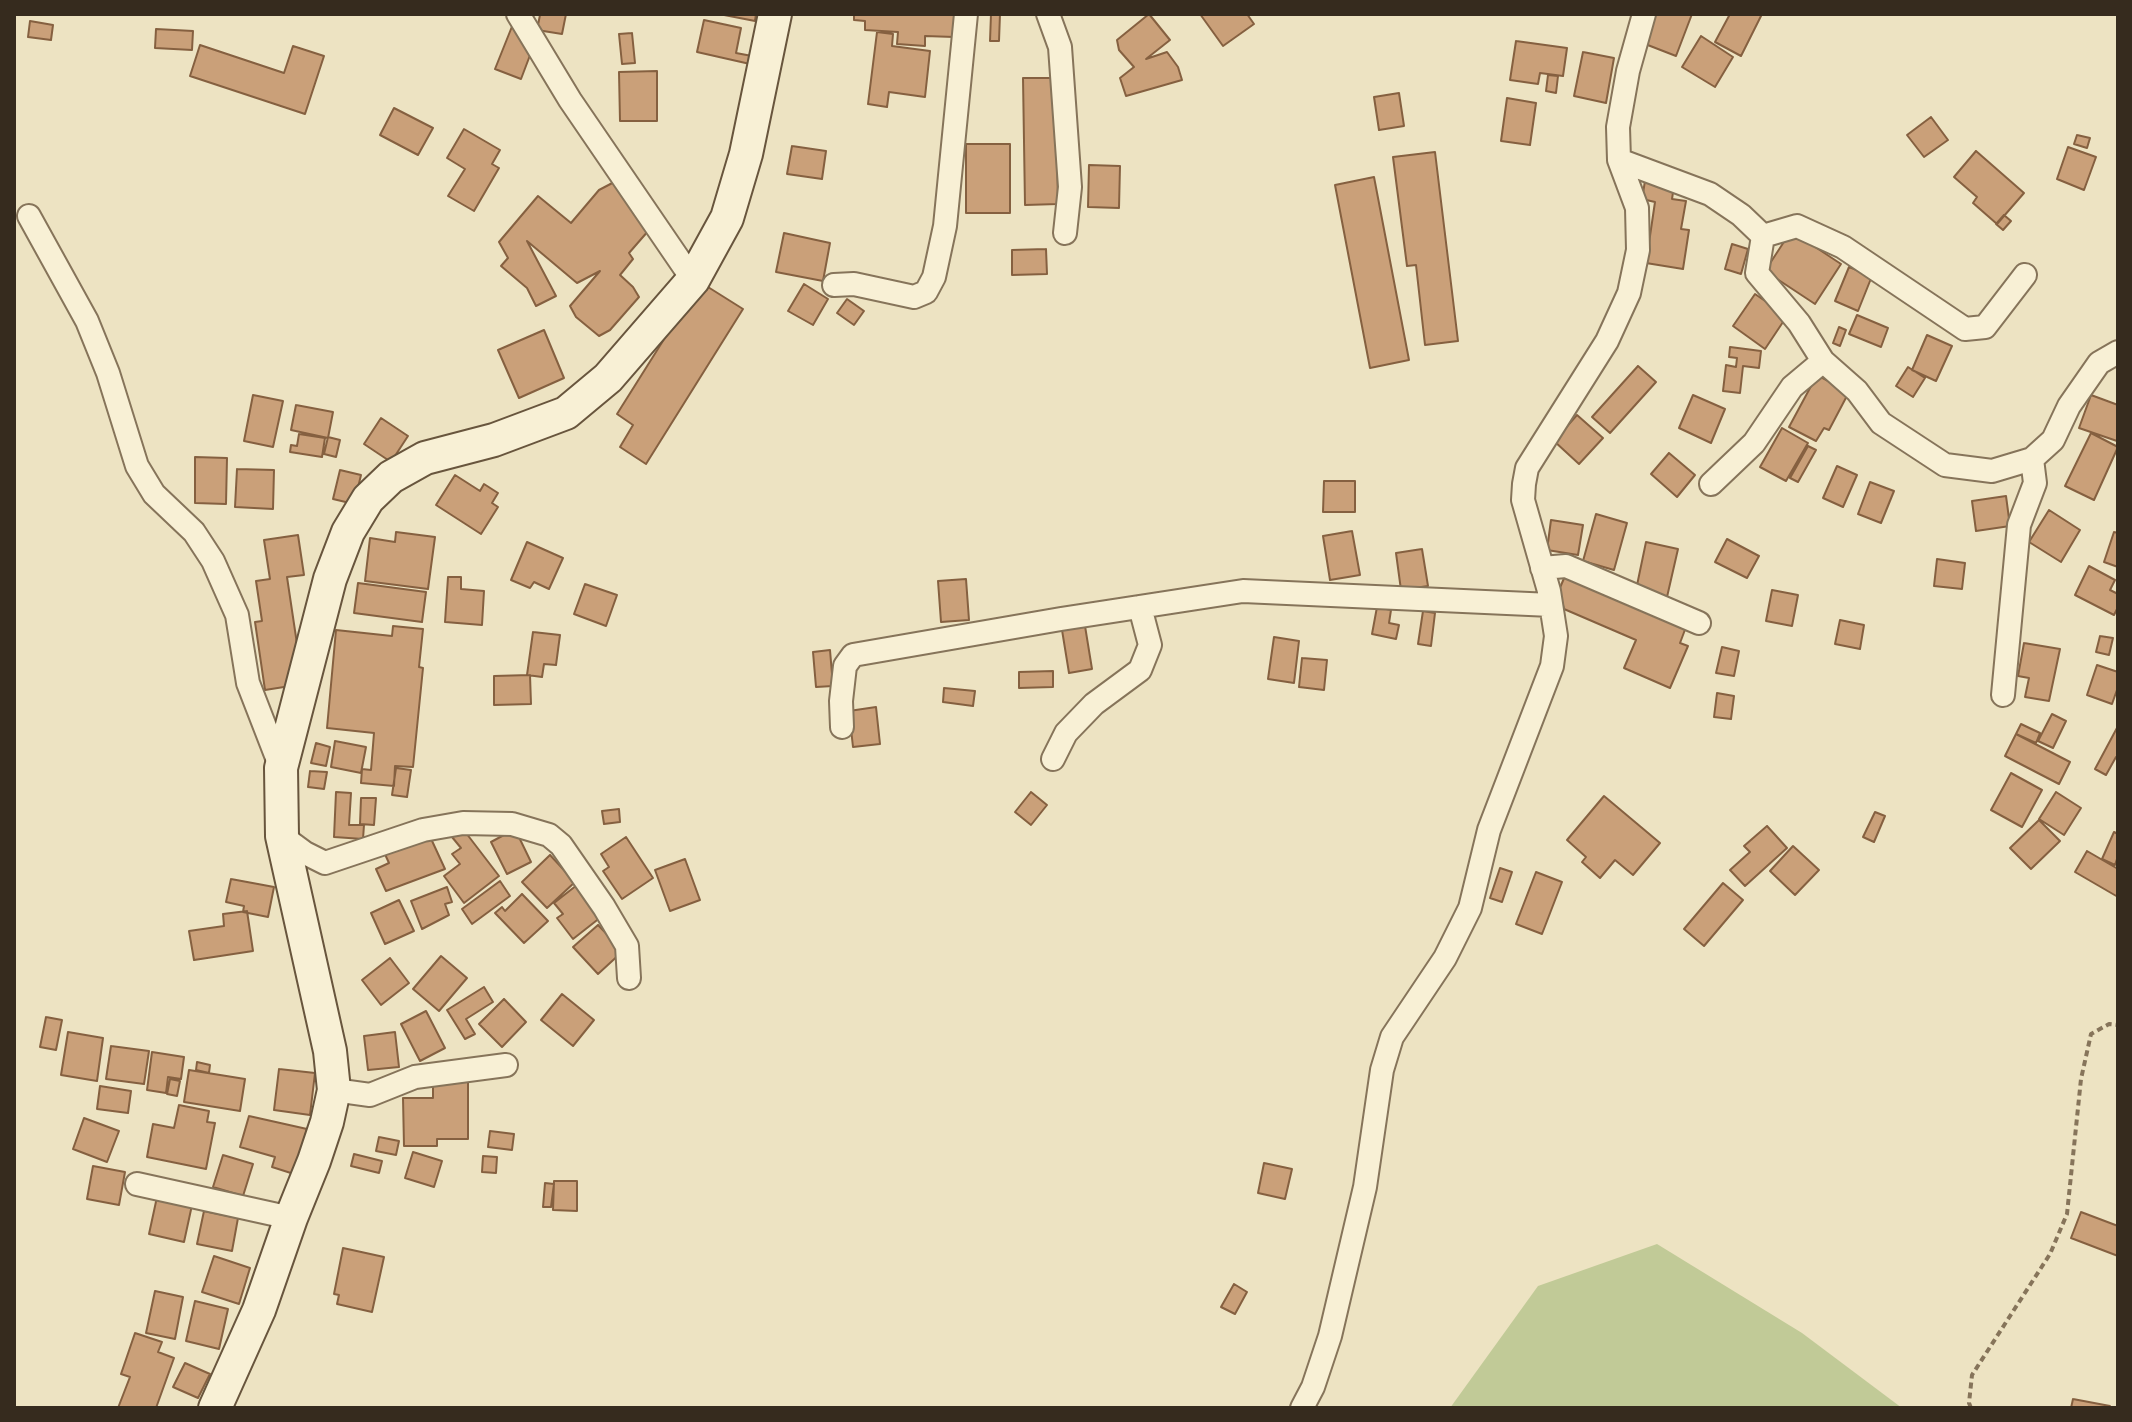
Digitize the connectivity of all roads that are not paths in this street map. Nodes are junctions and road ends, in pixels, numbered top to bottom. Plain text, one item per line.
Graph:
1 (518, 14) edge
2 (775, 14) edge
3 (966, 14) edge
4 (1048, 14) edge
5 (1644, 14) edge
6 (1619, 160) junction
7 (29, 216) dead end
8 (1065, 233) dead end
9 (1763, 236) junction
10 (2025, 275) dead end
11 (693, 280) junction
12 (834, 285) dead end
13 (2118, 352) edge
14 (1823, 361) junction
15 (2032, 459) junction
16 (1711, 484) dead end
17 (1542, 568) junction
18 (1551, 605) junction
19 (1140, 607) junction
20 (1699, 623) dead end
21 (2003, 695) dead end
22 (842, 727) dead end
23 (1053, 759) dead end
24 (281, 768) junction
25 (282, 836) junction
26 (629, 978) dead end
27 (506, 1065) dead end
28 (334, 1090) junction
29 (137, 1184) dead end
30 (291, 1218) junction
31 (215, 1408) edge
32 (1302, 1408) edge

1 - 11 street
2 - 11 main road
3 - 12 street
4 - 8 street
5 - 6 street
6 - 9 street
6 - 17 street
7 - 24 street
9 - 10 street
9 - 14 street
11 - 24 main road
13 - 15 street
14 - 15 street
14 - 16 street
15 - 21 street
17 - 18 street
17 - 20 street
18 - 19 street
18 - 32 street
19 - 22 street
19 - 23 street
24 - 25 main road
25 - 26 street
25 - 28 main road
27 - 28 street
28 - 30 main road
29 - 30 street
30 - 31 main road

